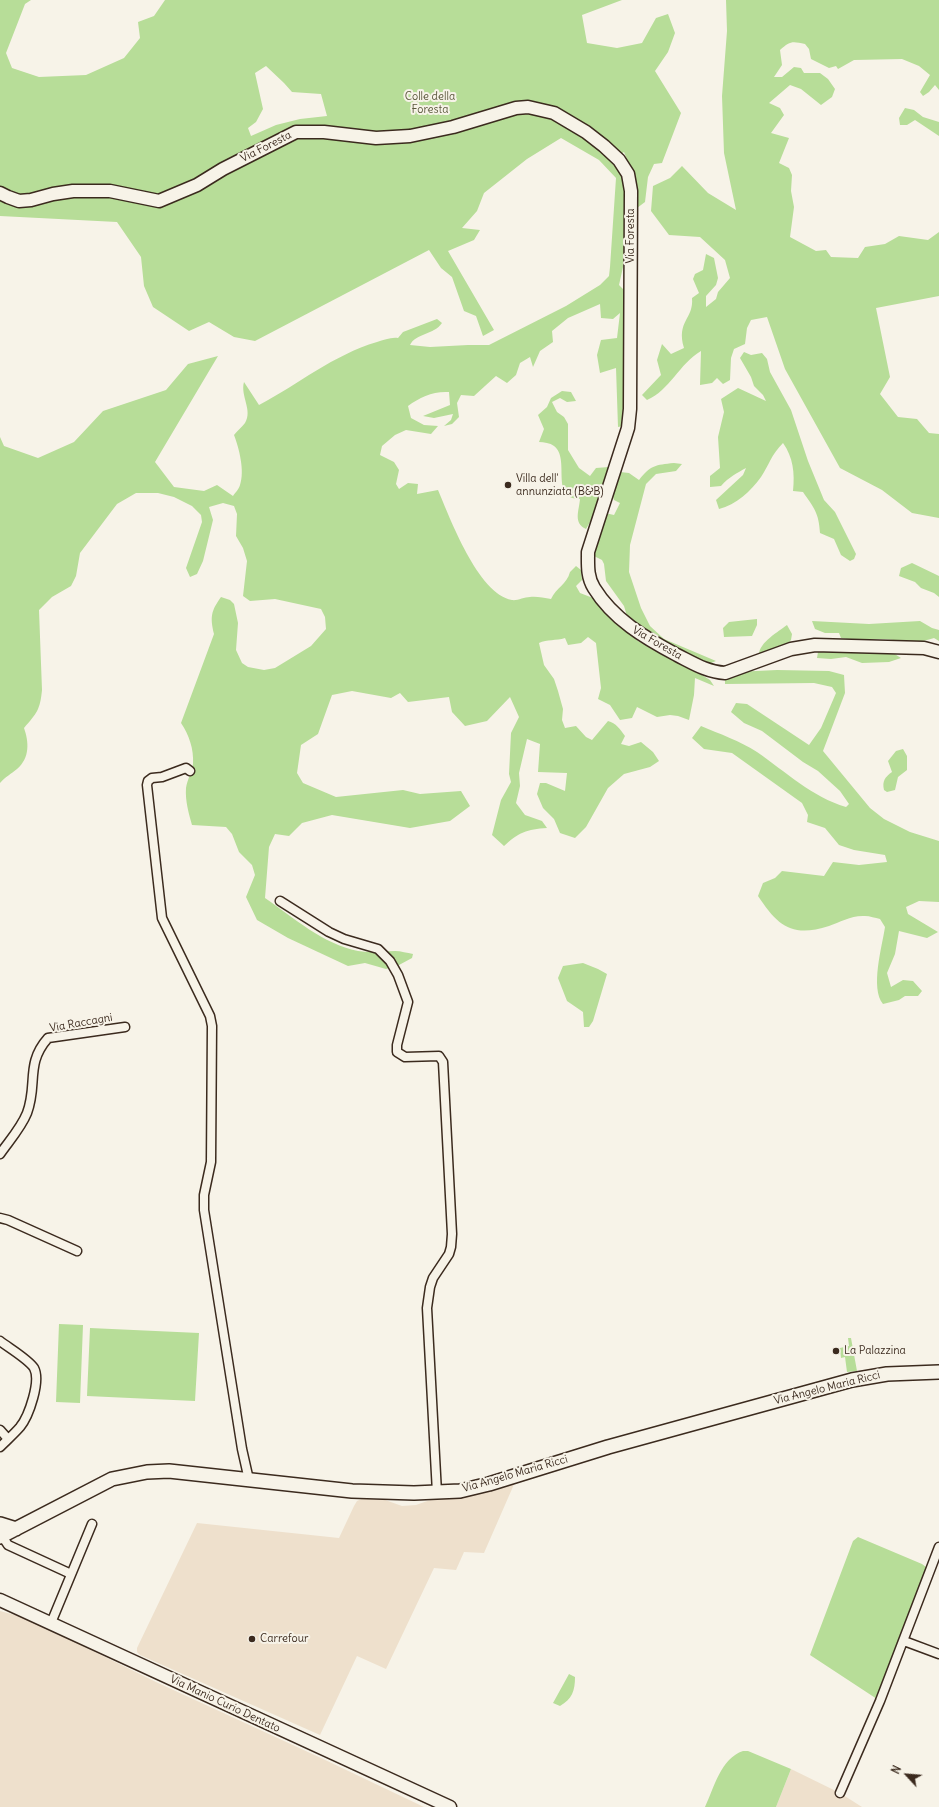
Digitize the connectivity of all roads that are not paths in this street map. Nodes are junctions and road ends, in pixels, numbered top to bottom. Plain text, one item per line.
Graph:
1 (0, 193) edge
2 (939, 652) edge
3 (190, 770) dead end
4 (280, 901) dead end
5 (125, 1027) dead end
6 (0, 1154) edge
7 (0, 1218) edge
8 (77, 1250) dead end
9 (0, 1341) edge
10 (939, 1372) edge
11 (0, 1430) edge
12 (8, 1439) junction
13 (0, 1447) edge
14 (248, 1480) junction
15 (437, 1493) junction
16 (92, 1524) dead end
17 (1, 1532) edge
18 (939, 1547) edge
19 (71, 1574) junction
20 (0, 1600) edge
21 (51, 1623) junction
22 (904, 1641) junction
23 (939, 1654) edge
24 (840, 1792) dead end
25 (450, 1807) edge

1 - 2 main road, Via Foresta
3 - 14 street
4 - 15 street
5 - 6 street, Via Raccagni
7 - 8 street
9 - 12 street
10 - 15 main road, Via Angelo Maria Ricci
11 - 12 street
12 - 13 street
14 - 15 main road, Via Angelo Maria Ricci
14 - 17 main road, Via Angelo Maria Ricci
16 - 19 street
17 - 19 street
18 - 22 street
19 - 21 street
20 - 21 main road, Via Manio Curio Dentato
21 - 25 main road, Via Manio Curio Dentato
22 - 23 street
22 - 24 street

